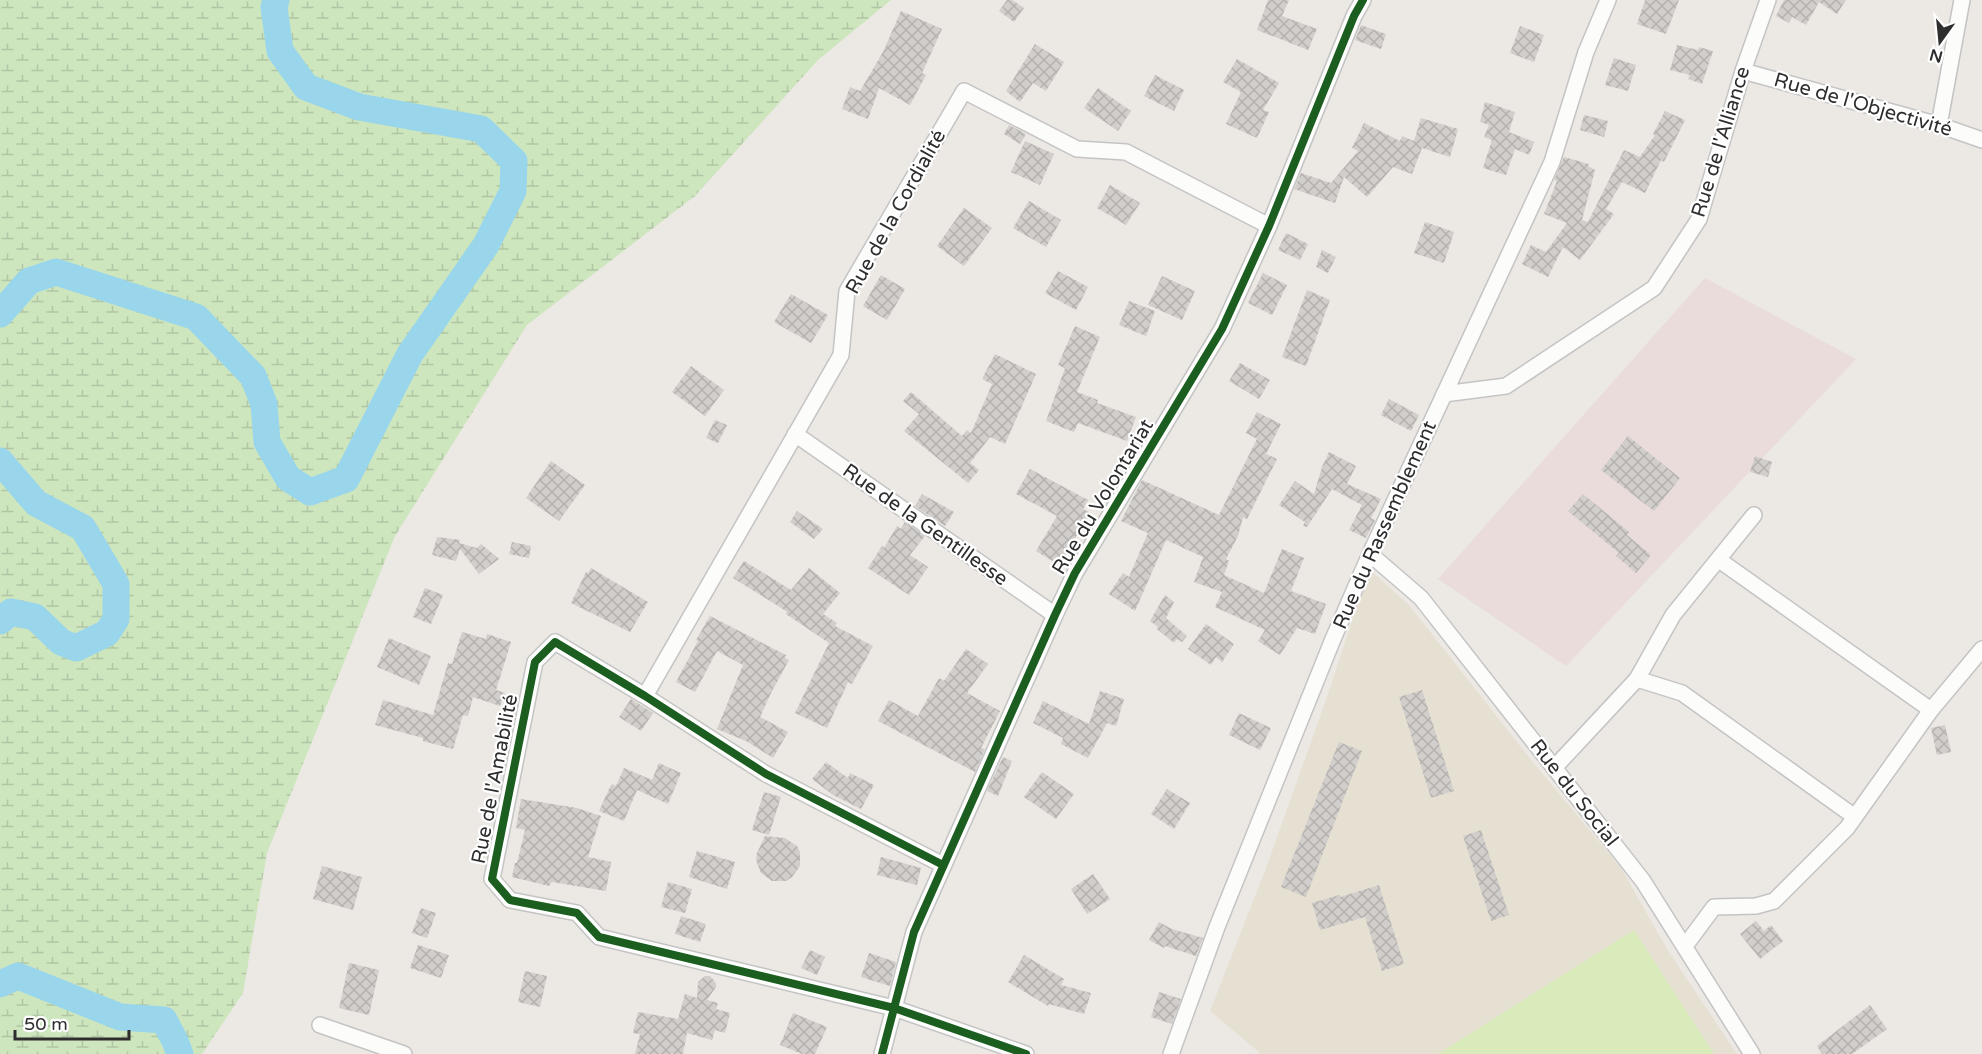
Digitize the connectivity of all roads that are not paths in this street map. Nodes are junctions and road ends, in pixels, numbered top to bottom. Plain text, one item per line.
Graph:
1 (1363, 0) edge
2 (1608, 0) edge
3 (1768, 0) edge
4 (1962, 0) edge
5 (1743, 71) junction
6 (1939, 125) junction
7 (1982, 140) edge
8 (1269, 226) junction
9 (1444, 394) junction
10 (795, 434) junction
11 (1754, 515) dead end
12 (1370, 554) junction
13 (1719, 560) junction
14 (1055, 615) junction
15 (1982, 649) edge
16 (1637, 679) junction
17 (645, 696) junction
18 (1931, 710) junction
19 (1554, 768) junction
20 (1855, 817) junction
21 (943, 865) junction
22 (1685, 945) junction
23 (894, 1008) junction
24 (320, 1025) dead end
25 (404, 1054) edge
26 (882, 1054) edge
27 (1026, 1054) edge
28 (1171, 1054) edge
29 (1752, 1054) edge

1 - 8 street, Rue du Volontariat
2 - 9 street, Rue du Rassemblement
3 - 5 street, Rue de l'Alliance
4 - 6 street
5 - 6 street, Rue de l'Objectivité
5 - 9 street, Rue de l'Alliance
6 - 7 street, Rue de l'Objectivité
8 - 10 street, Rue de la Cordialité
8 - 14 street, Rue du Volontariat
9 - 12 street, Rue du Rassemblement
10 - 14 street, Rue de la Gentillesse
10 - 17 street, Rue de la Cordialité
11 - 13 street
12 - 19 street, Rue du Social
12 - 28 street, Rue du Rassemblement
13 - 16 street
13 - 18 street
14 - 21 street, Rue du Volontariat
15 - 18 street
16 - 19 street
16 - 20 street
17 - 21 street, Rue de l'Amabilité
17 - 23 street, Rue de l'Amabilité
18 - 20 street
19 - 22 street, Rue du Social
20 - 22 street
21 - 23 street, Rue du Volontariat
22 - 29 street, Rue du Social
23 - 26 street, Rue du Volontariat
23 - 27 street, Rue de l'Amabilité
24 - 25 street

